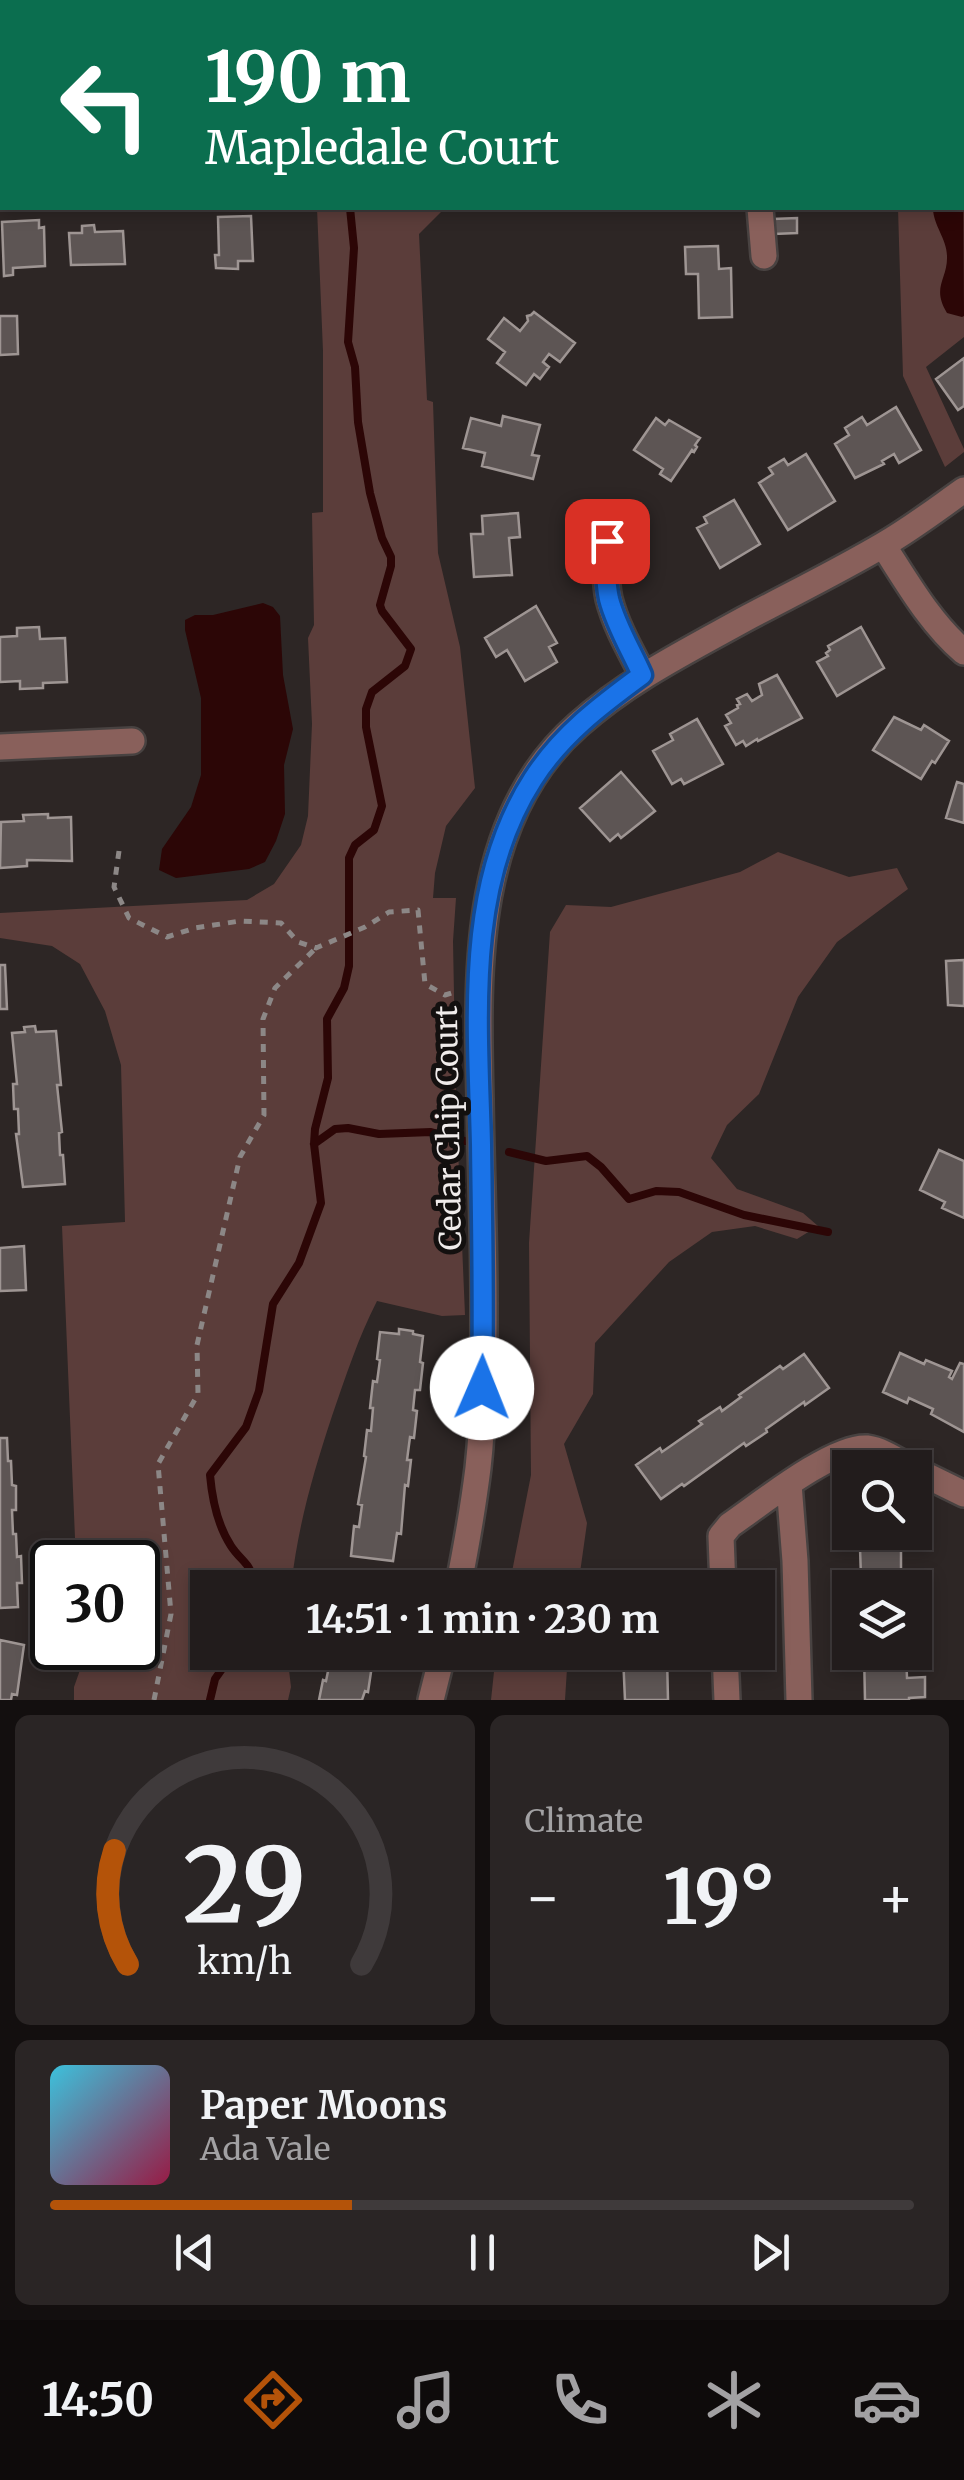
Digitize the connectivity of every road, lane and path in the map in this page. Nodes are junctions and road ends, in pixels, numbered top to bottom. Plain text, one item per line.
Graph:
1 (760, 210) edge
2 (764, 256) dead end
3 (964, 490) edge
4 (607, 541) dead end
5 (883, 545) junction
6 (964, 652) edge
7 (642, 675) junction
8 (132, 741) dead end
9 (0, 748) edge
10 (119, 851) dead end
11 (316, 948) junction
12 (479, 984) junction
13 (832, 1459) edge
14 (932, 1478) edge
15 (789, 1484) junction
16 (964, 1494) edge
17 (462, 1570) edge
18 (722, 1570) edge
19 (438, 1670) edge
20 (726, 1670) edge
21 (154, 1700) edge
22 (431, 1700) edge
23 (727, 1700) edge
24 (798, 1700) edge

1 - 2 street
3 - 5 street, Cedar Chip Court
4 - 7 street
5 - 6 street
5 - 7 street, Cedar Chip Court
7 - 12 street, Cedar Chip Court
8 - 9 street
10 - 11 path
11 - 12 path
11 - 21 path
12 - 17 street, Cedar Chip Court
13 - 15 street
14 - 16 street
15 - 18 street
15 - 24 street
19 - 22 street
20 - 23 street

